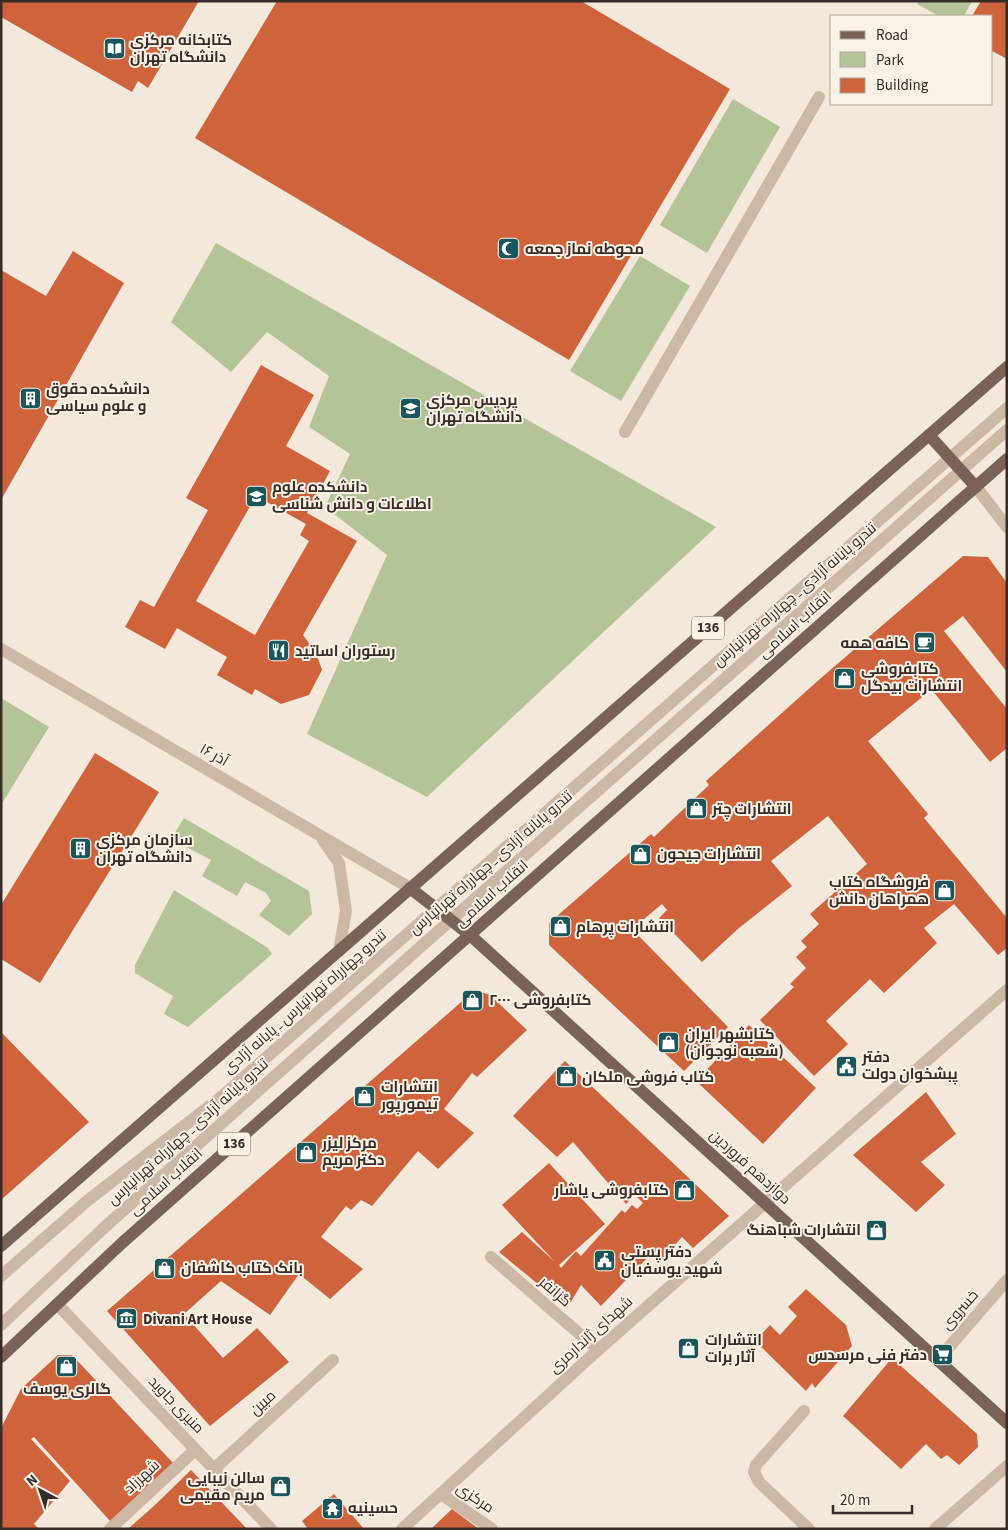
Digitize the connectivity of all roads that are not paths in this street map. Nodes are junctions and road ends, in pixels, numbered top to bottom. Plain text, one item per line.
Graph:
1 (819, 97) dead end
2 (1007, 367) edge
3 (1007, 408) edge
4 (1007, 430) edge
5 (625, 432) dead end
6 (929, 435) junction
7 (950, 458) junction
8 (1007, 459) edge
9 (961, 470) junction
10 (976, 487) junction
11 (1007, 527) edge
12 (1, 649) edge
13 (320, 836) junction
14 (410, 888) junction
15 (436, 909) junction
16 (450, 919) junction
17 (470, 935) junction
18 (339, 952) junction
19 (1007, 990) edge
20 (765, 1202) junction
21 (1, 1246) edge
22 (491, 1258) dead end
23 (1, 1276) edge
24 (1007, 1280) edge
25 (57, 1304) junction
26 (1, 1325) edge
27 (598, 1350) junction
28 (1, 1357) edge
29 (333, 1360) dead end
30 (938, 1360) junction
31 (804, 1411) dead end
32 (1007, 1423) edge
33 (195, 1450) junction
34 (1007, 1466) edge
35 (214, 1469) junction
36 (441, 1494) junction
37 (110, 1529) edge
38 (271, 1529) edge
39 (402, 1529) edge
40 (492, 1529) edge
41 (808, 1529) edge
42 (935, 1529) edge

1 - 5 street
2 - 6 main road, 136
3 - 7 street, تندرو چهارراه تهرانپارس ـ پایانه آزادی
4 - 9 street, تندرو پایانه آزادی ـ چهارراه تهرانپارس
6 - 7 main road
6 - 14 main road, 136
7 - 9 main road
7 - 15 street, تندرو چهارراه تهرانپارس ـ پایانه آزادی
8 - 10 main road, انقلاب اسلامی / 136
9 - 10 main road
9 - 16 street, تندرو پایانه آزادی ـ چهارراه تهرانپارس
10 - 11 street
10 - 17 main road, انقلاب اسلامی / 136
12 - 13 street, ۱۶ آذر
13 - 14 street, ۱۶ آذر
13 - 18 street
14 - 15 main road, دوازدهم فروردین
14 - 18 main road, 136
15 - 16 main road, دوازدهم فروردین
15 - 23 street, تندرو چهارراه تهرانپارس ـ پایانه آزادی
16 - 17 main road, دوازدهم فروردین
16 - 26 street, تندرو پایانه آزادی ـ چهارراه تهرانپارس
17 - 20 main road, دوازدهم فروردین
17 - 25 main road, انقلاب اسلامی / 136
18 - 21 main road, 136
19 - 20 street, شهدای ژاندارمری
20 - 27 street, شهدای ژاندارمری
20 - 30 main road, دوازدهم فروردین
22 - 27 street, گزانفر
24 - 30 street, خسروی
25 - 28 main road, انقلاب اسلامی / 136
25 - 33 street, منیری جاوید
27 - 36 street, شهدای ژاندارمری
29 - 35 street, مبین
30 - 32 main road, دوازدهم فروردین
31 - 41 street
33 - 35 street, منیری جاوید
33 - 37 street, شهرزاد
34 - 42 street
35 - 38 street, منیری جاوید
36 - 39 street, شهدای ژاندارمری
36 - 40 street, مرکزی

